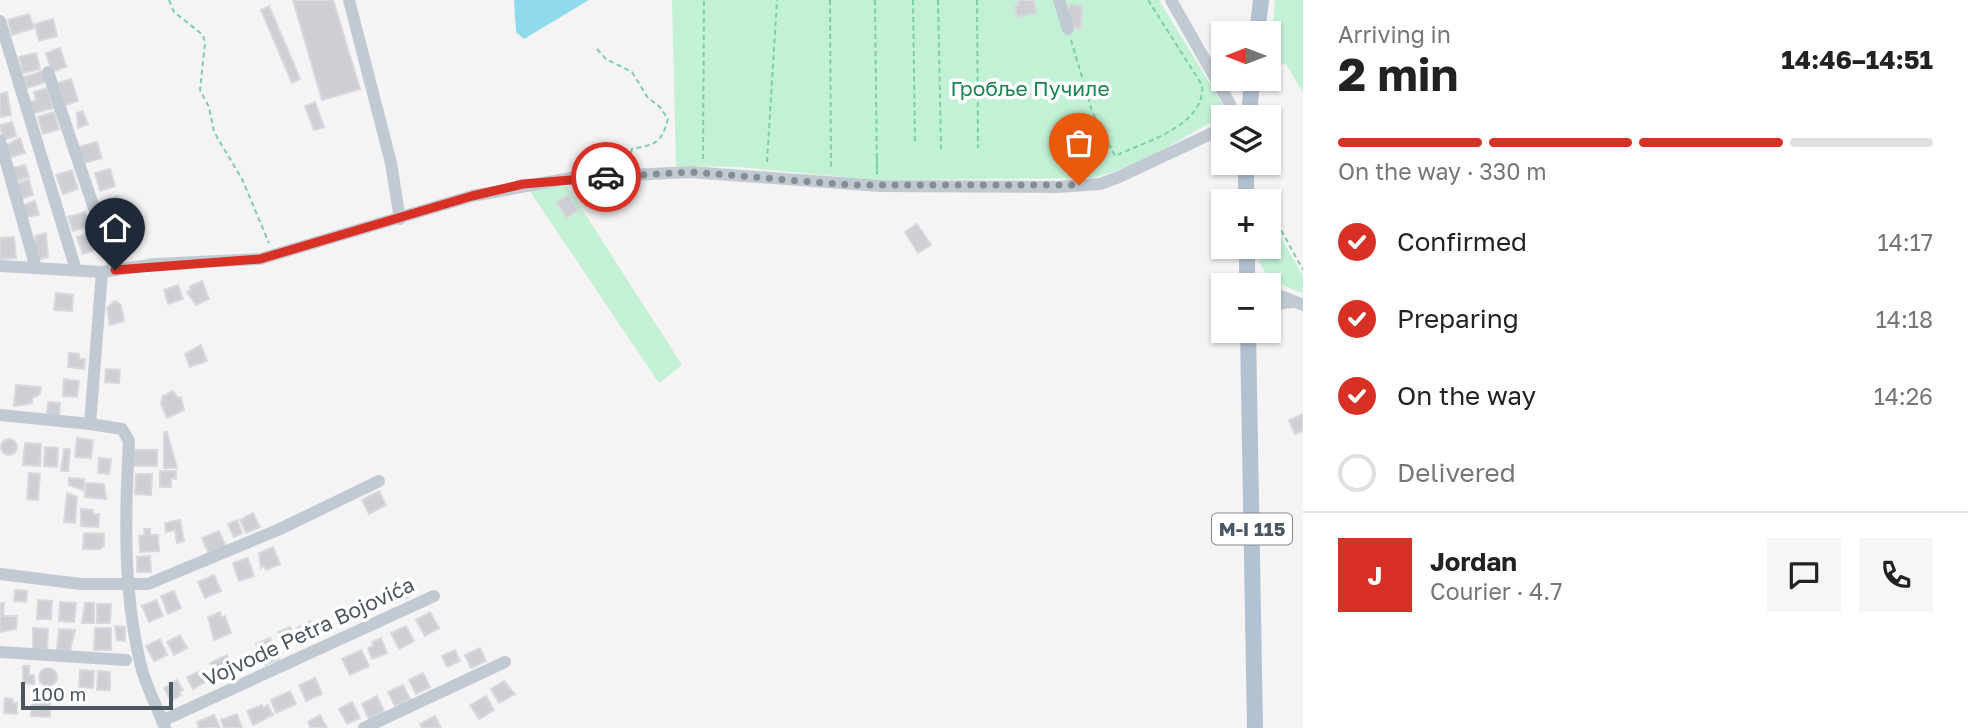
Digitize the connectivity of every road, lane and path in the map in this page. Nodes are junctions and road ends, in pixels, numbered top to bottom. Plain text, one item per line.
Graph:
1 (169, 0) edge
2 (349, 0) edge
3 (704, 0) edge
4 (777, 0) edge
5 (830, 0) edge
6 (875, 0) edge
7 (913, 0) edge
8 (938, 0) edge
9 (977, 0) edge
10 (1059, 0) edge
11 (1148, 0) edge
12 (1171, 0) edge
13 (1261, 0) edge
14 (1258, 21) edge
15 (0, 22) edge
16 (1068, 29) joint
17 (597, 49) dead end
18 (48, 72) dead end
19 (1227, 105) edge
20 (1211, 134) edge
21 (0, 141) edge
22 (915, 144) dead end
23 (978, 148) dead end
24 (942, 149) dead end
25 (877, 154) dead end
26 (704, 159) dead end
27 (767, 162) dead end
28 (831, 167) dead end
29 (625, 176) junction
30 (400, 219) junction
31 (1281, 230) edge
32 (274, 256) junction
33 (0, 266) edge
34 (36, 268) junction
35 (76, 270) junction
36 (1303, 270) edge
37 (109, 271) junction
38 (1281, 297) edge
39 (1297, 304) edge
40 (1248, 343) edge
41 (0, 415) edge
42 (90, 424) junction
43 (379, 481) dead end
44 (0, 574) edge
45 (130, 586) junction
46 (434, 596) dead end
47 (0, 652) edge
48 (126, 660) dead end
49 (505, 662) dead end
50 (163, 724) edge
51 (364, 728) edge
52 (1255, 728) edge

1 - 32 path
2 - 30 street
3 - 26 path
4 - 27 path
5 - 28 path
6 - 25 path
7 - 22 path
8 - 24 path
9 - 23 path
10 - 16 street
11 - 16 path
12 - 19 street
13 - 14 main road
15 - 35 street
17 - 29 path
18 - 37 street
20 - 29 street
21 - 34 street
29 - 30 street
30 - 32 street
31 - 36 path
32 - 37 street
33 - 34 street
34 - 35 street
35 - 37 street
37 - 42 street
38 - 39 street
40 - 52 main road, M-I 115
41 - 42 street
42 - 45 street, Vojvode Petra Bojovića
43 - 45 street
44 - 45 street
45 - 50 street, Vojvode Petra Bojovića
46 - 50 street, Vojvode Petra Bojovića
47 - 48 street
49 - 51 street

